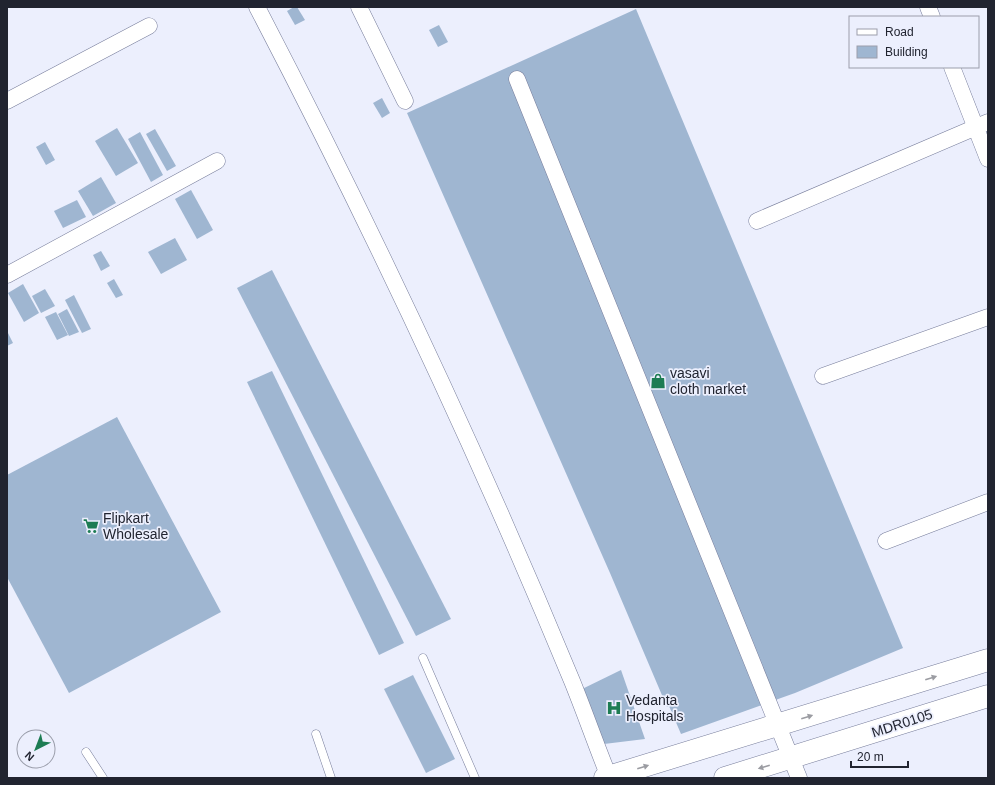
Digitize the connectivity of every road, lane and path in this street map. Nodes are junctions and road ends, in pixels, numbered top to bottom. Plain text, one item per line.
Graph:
1 (257, 7) edge
2 (359, 7) edge
3 (149, 26) dead end
4 (953, 68) edge
5 (517, 79) dead end
6 (7, 101) edge
7 (405, 101) dead end
8 (982, 125) edge
9 (988, 159) edge
10 (217, 161) dead end
11 (758, 221) dead end
12 (7, 275) edge
13 (988, 317) edge
14 (823, 376) dead end
15 (988, 502) edge
16 (886, 541) dead end
17 (424, 658) dead end
18 (988, 660) edge
19 (988, 696) edge
20 (777, 726) junction
21 (316, 734) dead end
22 (86, 752) dead end
23 (795, 768) edge
24 (607, 777) edge
25 (103, 778) edge
26 (331, 778) edge
27 (474, 778) edge
28 (725, 778) edge

1 - 24 street
2 - 7 street
3 - 6 street
4 - 8 street
5 - 20 street
8 - 9 street
8 - 11 street
10 - 12 street
13 - 14 street
15 - 16 street
17 - 27 lane
20 -> 18 main road
19 - 23 main road, MDR0105
20 - 23 street
24 -> 20 main road
21 - 26 lane
22 - 25 lane
23 -> 28 main road, MDR0105

